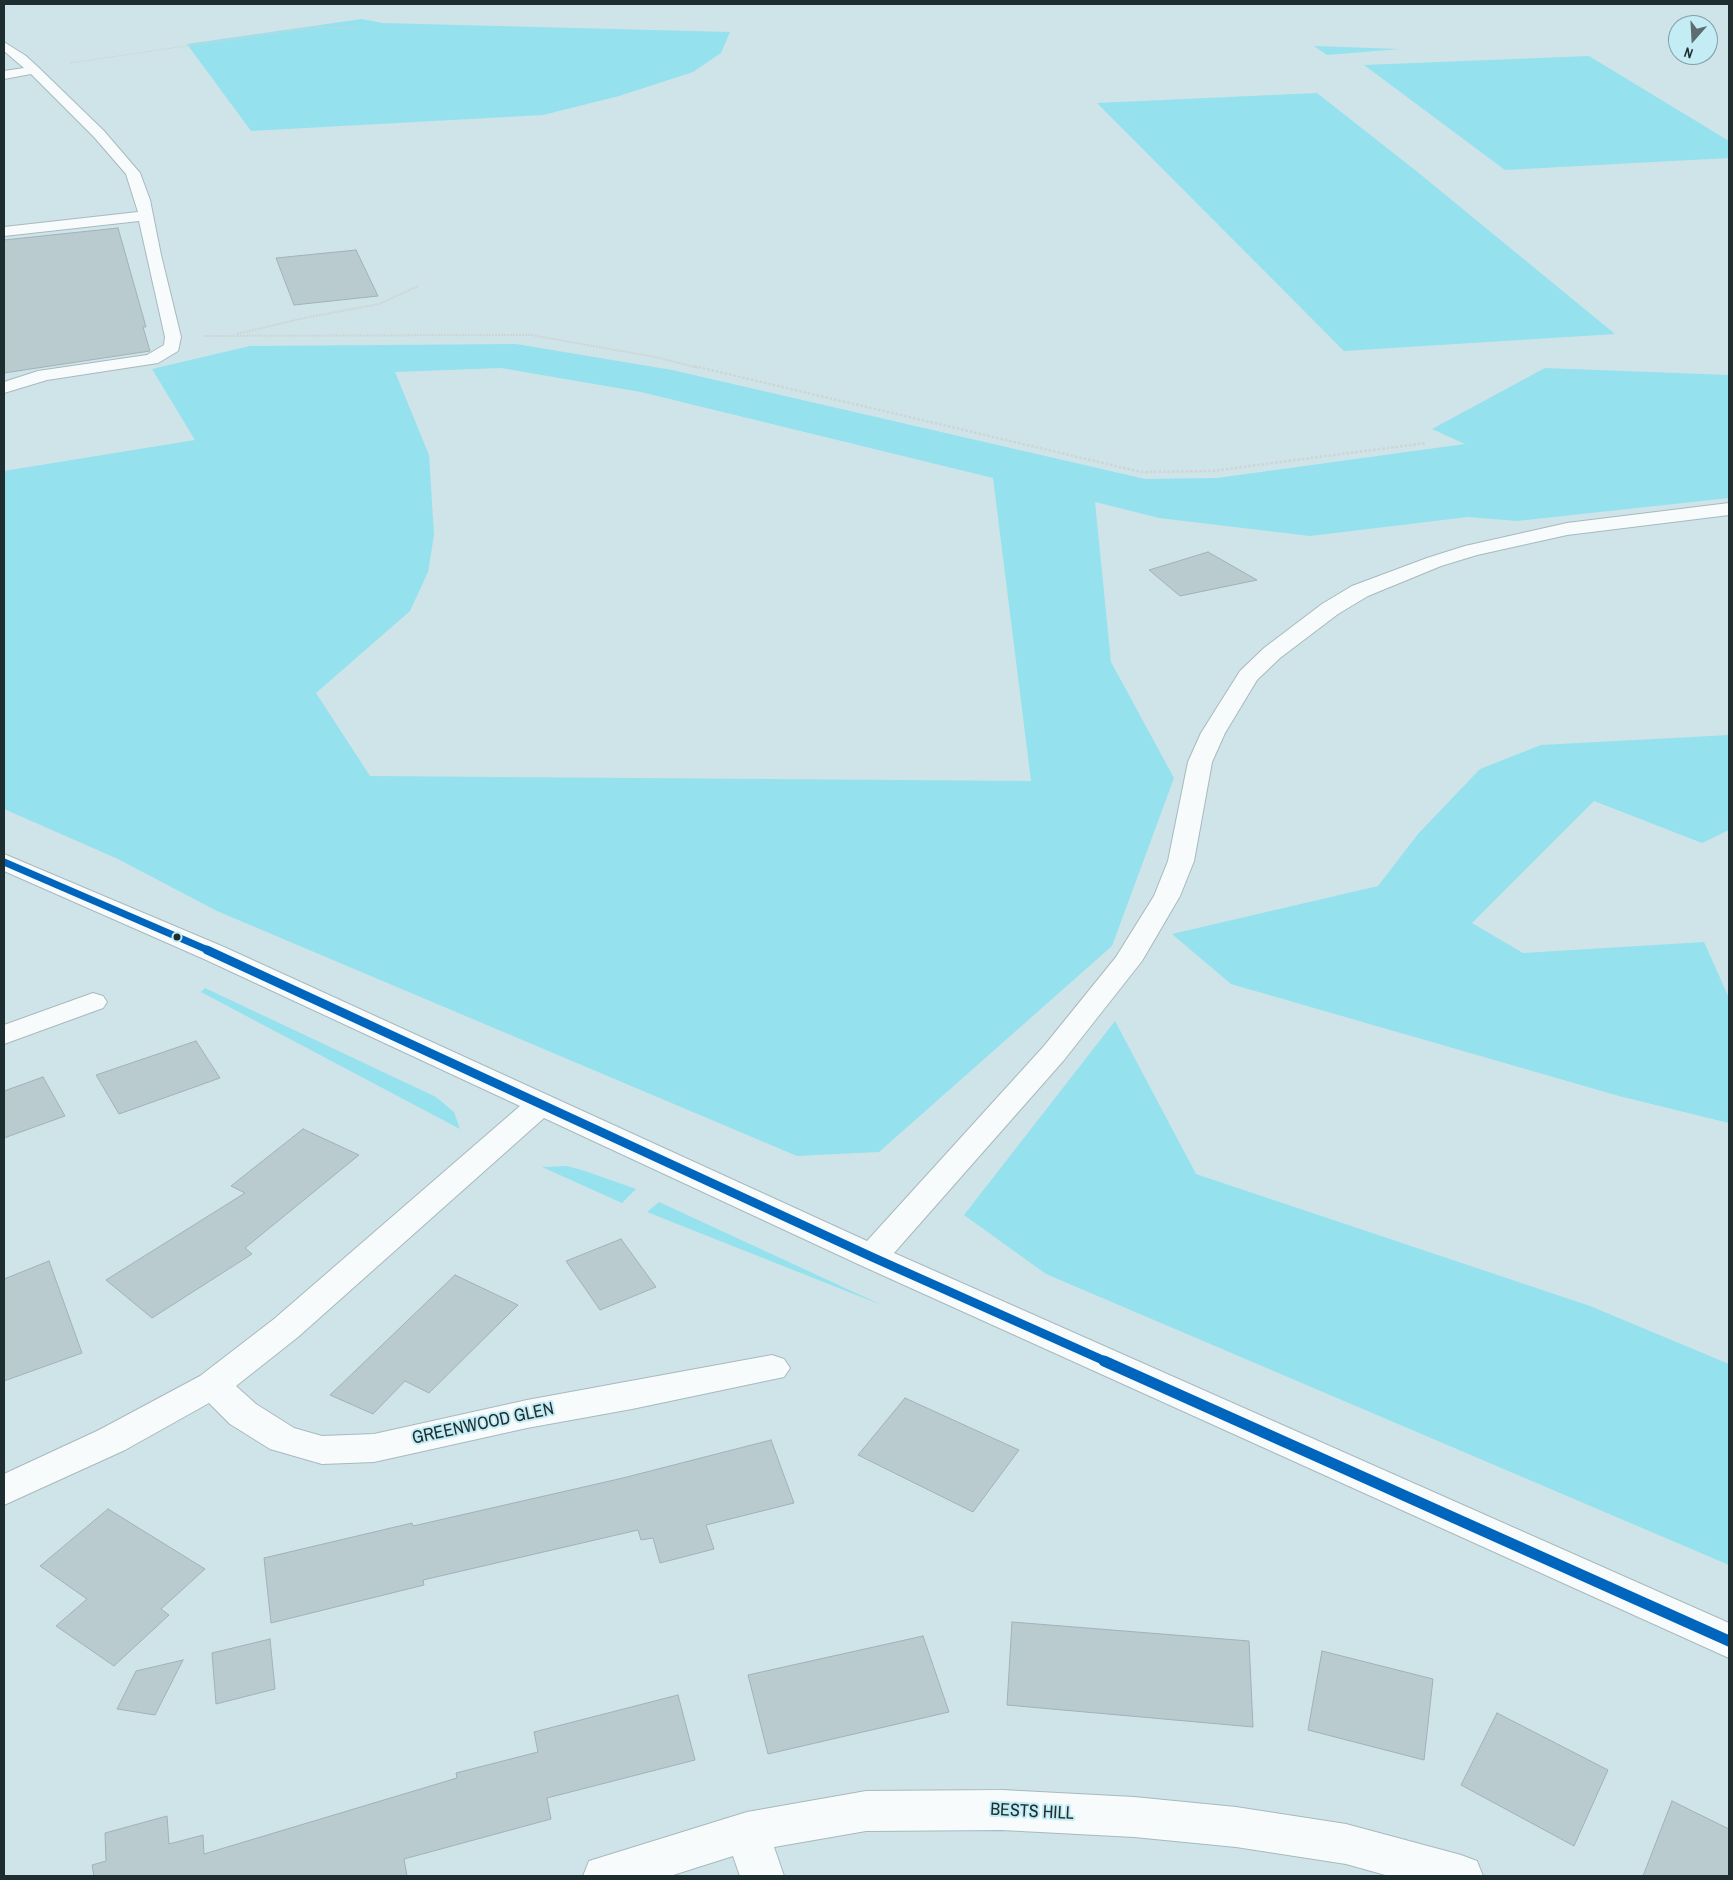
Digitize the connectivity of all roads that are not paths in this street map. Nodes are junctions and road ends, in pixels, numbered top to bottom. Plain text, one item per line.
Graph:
1 (4, 46) edge
2 (33, 69) junction
3 (4, 74) edge
4 (146, 216) junction
5 (4, 232) edge
6 (4, 388) edge
7 (1729, 509) edge
8 (4, 862) edge
9 (93, 1002) dead end
10 (4, 1035) edge
11 (542, 1104) junction
12 (872, 1257) junction
13 (772, 1368) dead end
14 (212, 1385) junction
15 (4, 1490) edge
16 (1729, 1641) edge
17 (747, 1832) junction
18 (605, 1876) edge
19 (762, 1876) edge
20 (1461, 1876) edge

1 - 2 street
2 - 3 street
2 - 4 street
4 - 5 street
4 - 6 street
7 - 12 street
8 - 11 street
9 - 10 street
11 - 12 street
11 - 14 street
12 - 16 street
13 - 14 street, GREENWOOD GLEN
14 - 15 street
17 - 18 street, BESTS HILL
17 - 19 street
17 - 20 street, BESTS HILL

